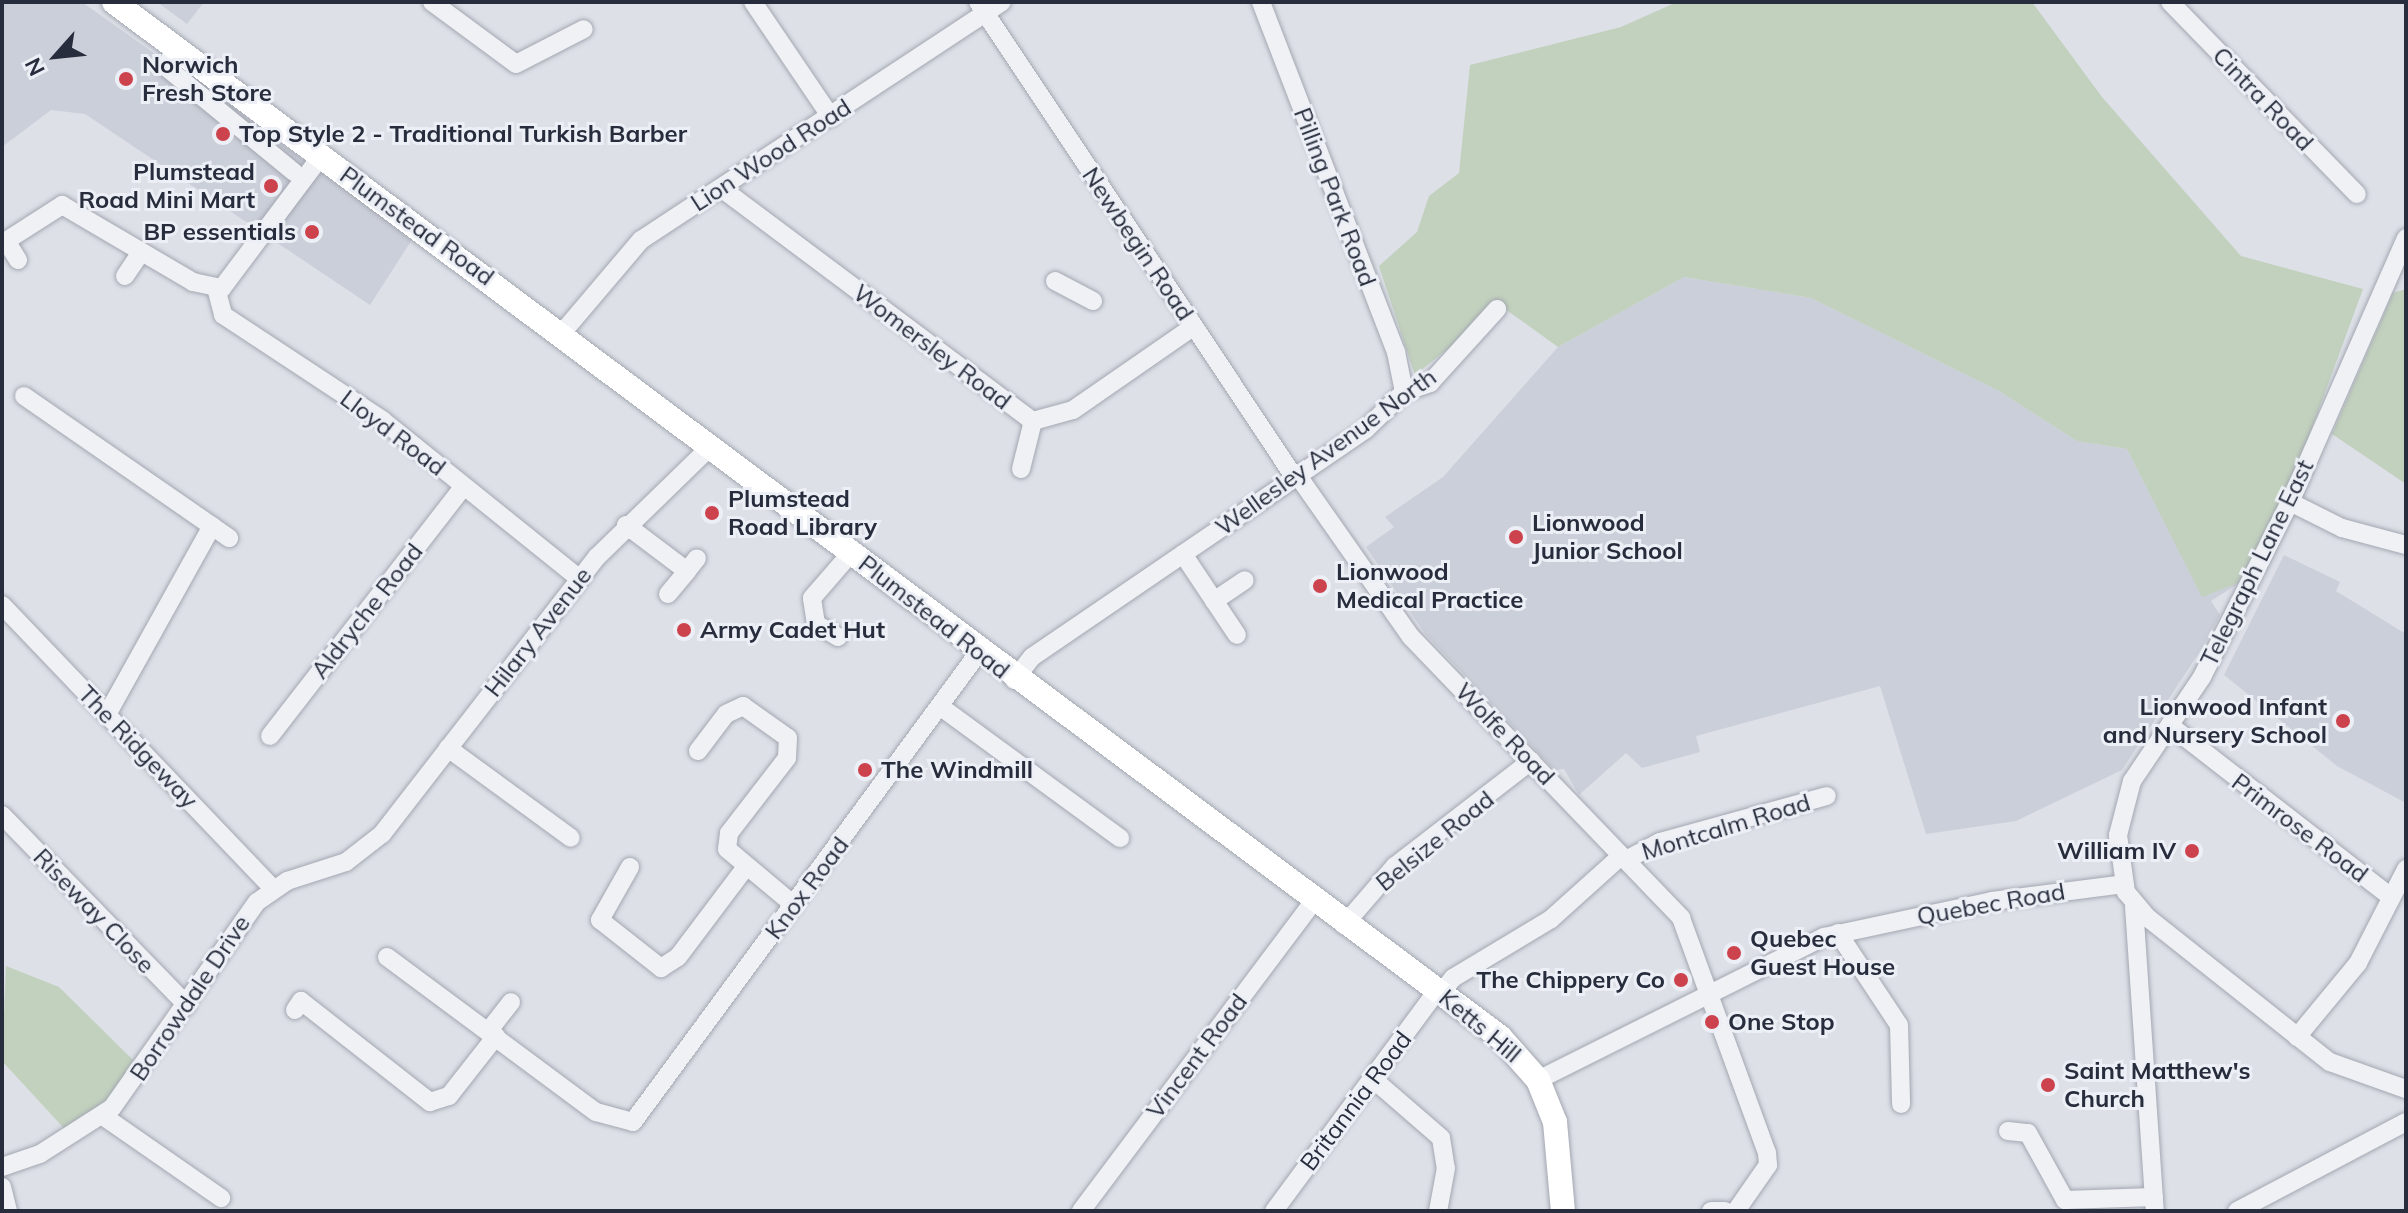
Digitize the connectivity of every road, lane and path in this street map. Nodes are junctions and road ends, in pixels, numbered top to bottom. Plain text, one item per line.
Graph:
1 (114, 2) edge
2 (432, 2) edge
3 (753, 2) edge
4 (1002, 2) edge
5 (2170, 2) edge
6 (1269, 4) edge
7 (981, 7) edge
8 (584, 29) dead end
9 (171, 57) junction
10 (831, 117) junction
11 (321, 156) junction
12 (294, 172) dead end
13 (721, 188) junction
14 (2357, 194) dead end
15 (4, 238) edge
16 (2406, 238) edge
17 (140, 254) junction
18 (18, 260) dead end
19 (2402, 266) edge
20 (125, 276) dead end
21 (1055, 281) dead end
22 (216, 288) junction
23 (1093, 301) dead end
24 (1497, 309) dead end
25 (1193, 327) junction
26 (562, 333) junction
27 (1404, 392) junction
28 (24, 396) dead end
29 (78, 406) dead end
30 (1033, 421) junction
31 (67, 423) junction
32 (711, 446) junction
33 (1021, 469) dead end
34 (1295, 474) junction
35 (464, 486) junction
36 (2290, 502) junction
37 (626, 525) junction
38 (212, 526) junction
39 (229, 538) dead end
40 (2406, 545) edge
41 (851, 553) junction
42 (1183, 554) junction
43 (580, 579) junction
44 (1245, 580) dead end
45 (668, 594) dead end
46 (1214, 601) junction
47 (2, 605) edge
48 (1237, 635) dead end
49 (827, 637) dead end
50 (979, 652) junction
51 (1014, 680) junction
52 (941, 707) junction
53 (107, 715) junction
54 (2173, 728) junction
55 (270, 736) dead end
56 (698, 742) dead end
57 (448, 748) junction
58 (1531, 761) junction
59 (1827, 796) dead end
60 (2, 815) edge
61 (382, 834) joint
62 (1107, 836) dead end
63 (571, 838) dead end
64 (1623, 858) junction
65 (745, 868) junction
66 (2406, 869) edge
67 (620, 875) dead end
68 (2124, 884) junction
69 (273, 889) junction
70 (2391, 897) junction
71 (1313, 902) junction
72 (794, 905) junction
73 (2134, 906) junction
74 (1344, 925) junction
75 (1838, 933) junction
76 (387, 957) dead end
77 (1436, 988) junction
78 (1710, 992) junction
79 (511, 1002) dead end
80 (187, 1005) junction
81 (295, 1010) dead end
82 (493, 1032) junction
83 (2297, 1037) junction
84 (1373, 1079) junction
85 (1538, 1080) junction
86 (2406, 1089) edge
87 (1901, 1104) dead end
88 (103, 1116) junction
89 (2406, 1122) edge
90 (2008, 1131) dead end
91 (2, 1167) edge
92 (2, 1187) edge
93 (221, 1198) dead end
94 (2154, 1204) edge
95 (8, 1211) edge
96 (1081, 1211) edge
97 (1274, 1211) edge
98 (1438, 1211) edge
99 (1563, 1211) edge
100 (1711, 1211) edge
101 (1725, 1211) edge
102 (1736, 1211) edge
103 (2237, 1211) edge

1 - 9 main road, Plumstead Road
2 - 8 street
3 - 10 street
4 - 7 street, Lion Wood Road
5 - 14 street, Cintra Road
6 - 27 street, Pilling Park Road
7 - 10 street, Lion Wood Road
7 - 25 street, Newbegin Road
9 - 11 main road, Plumstead Road
9 - 12 street, Plumstead Road
10 - 13 street, Lion Wood Road
11 - 22 street
11 - 26 main road, Plumstead Road
13 - 26 street, Lion Wood Road
13 - 30 street, Womersley Road
15 - 17 street
15 - 18 street
16 - 19 street, Telegraph Lane East
17 - 20 street
17 - 22 street
19 - 36 street, Telegraph Lane East
21 - 23 street
22 - 35 street, Lloyd Road
24 - 27 street, Wellesley Avenue North
25 - 30 street, Womersley Road
25 - 34 street, Newbegin Road
26 - 32 main road, Plumstead Road
27 - 34 street, Wellesley Avenue North
28 - 31 street
29 - 31 street
30 - 33 street
31 - 38 street
32 - 37 street, Hilary Avenue
32 - 41 main road, Plumstead Road
34 - 42 street, Wellesley Avenue North
34 - 58 street, Wolfe Road
35 - 43 street, Lloyd Road
35 - 55 street, Aldryche Road
36 - 40 street
36 - 54 street, Telegraph Lane East
37 - 43 street, Hilary Avenue
37 - 45 street
38 - 39 street
38 - 53 street
41 - 49 street
41 - 50 main road, Plumstead Road
42 - 46 street
42 - 51 street, Wellesley Avenue North
43 - 57 street, Hilary Avenue
44 - 46 street
46 - 48 street
47 - 53 street, The Ridgeway
50 - 51 main road, Plumstead Road
50 - 52 street, Knox Road
51 - 71 main road, Plumstead Road
52 - 62 street
52 - 72 street, Knox Road
53 - 69 street, The Ridgeway
54 - 68 street, Telegraph Lane East
54 - 70 street, Primrose Road
56 - 65 street
57 - 61 street, Hilary Avenue
57 - 63 street
58 - 64 street, Wolfe Road
58 - 74 street, Belsize Road
59 - 64 street, Montcalm Road
60 - 80 street, Riseway Close
61 - 69 street, Borrowdale Drive
64 - 77 street, Britannia Road
64 - 78 street, Wolfe Road
65 - 67 street
65 - 72 street
66 - 70 street, Primrose Road
68 - 73 street
68 - 75 street, Quebec Road
69 - 80 street, Borrowdale Drive
70 - 83 street, Primrose Road
71 - 74 main road, Plumstead Road
71 - 96 street, Vincent Road
72 - 82 street, Knox Road
73 - 83 street
73 - 94 street
74 - 77 main road, Plumstead Road
75 - 78 street, Quebec Road
75 - 87 street
76 - 82 street
77 - 84 street, Britannia Road
77 - 85 main road, Ketts Hill
78 - 85 street, Quebec Road
78 - 102 street, Wolfe Road
79 - 82 street
80 - 88 street, Borrowdale Drive
81 - 82 street
83 - 86 street
84 - 97 street, Britannia Road
84 - 98 street
85 - 99 main road, Ketts Hill
88 - 91 street, Borrowdale Drive
88 - 93 street
89 - 103 street
90 - 94 street
92 - 95 street
100 - 101 street

